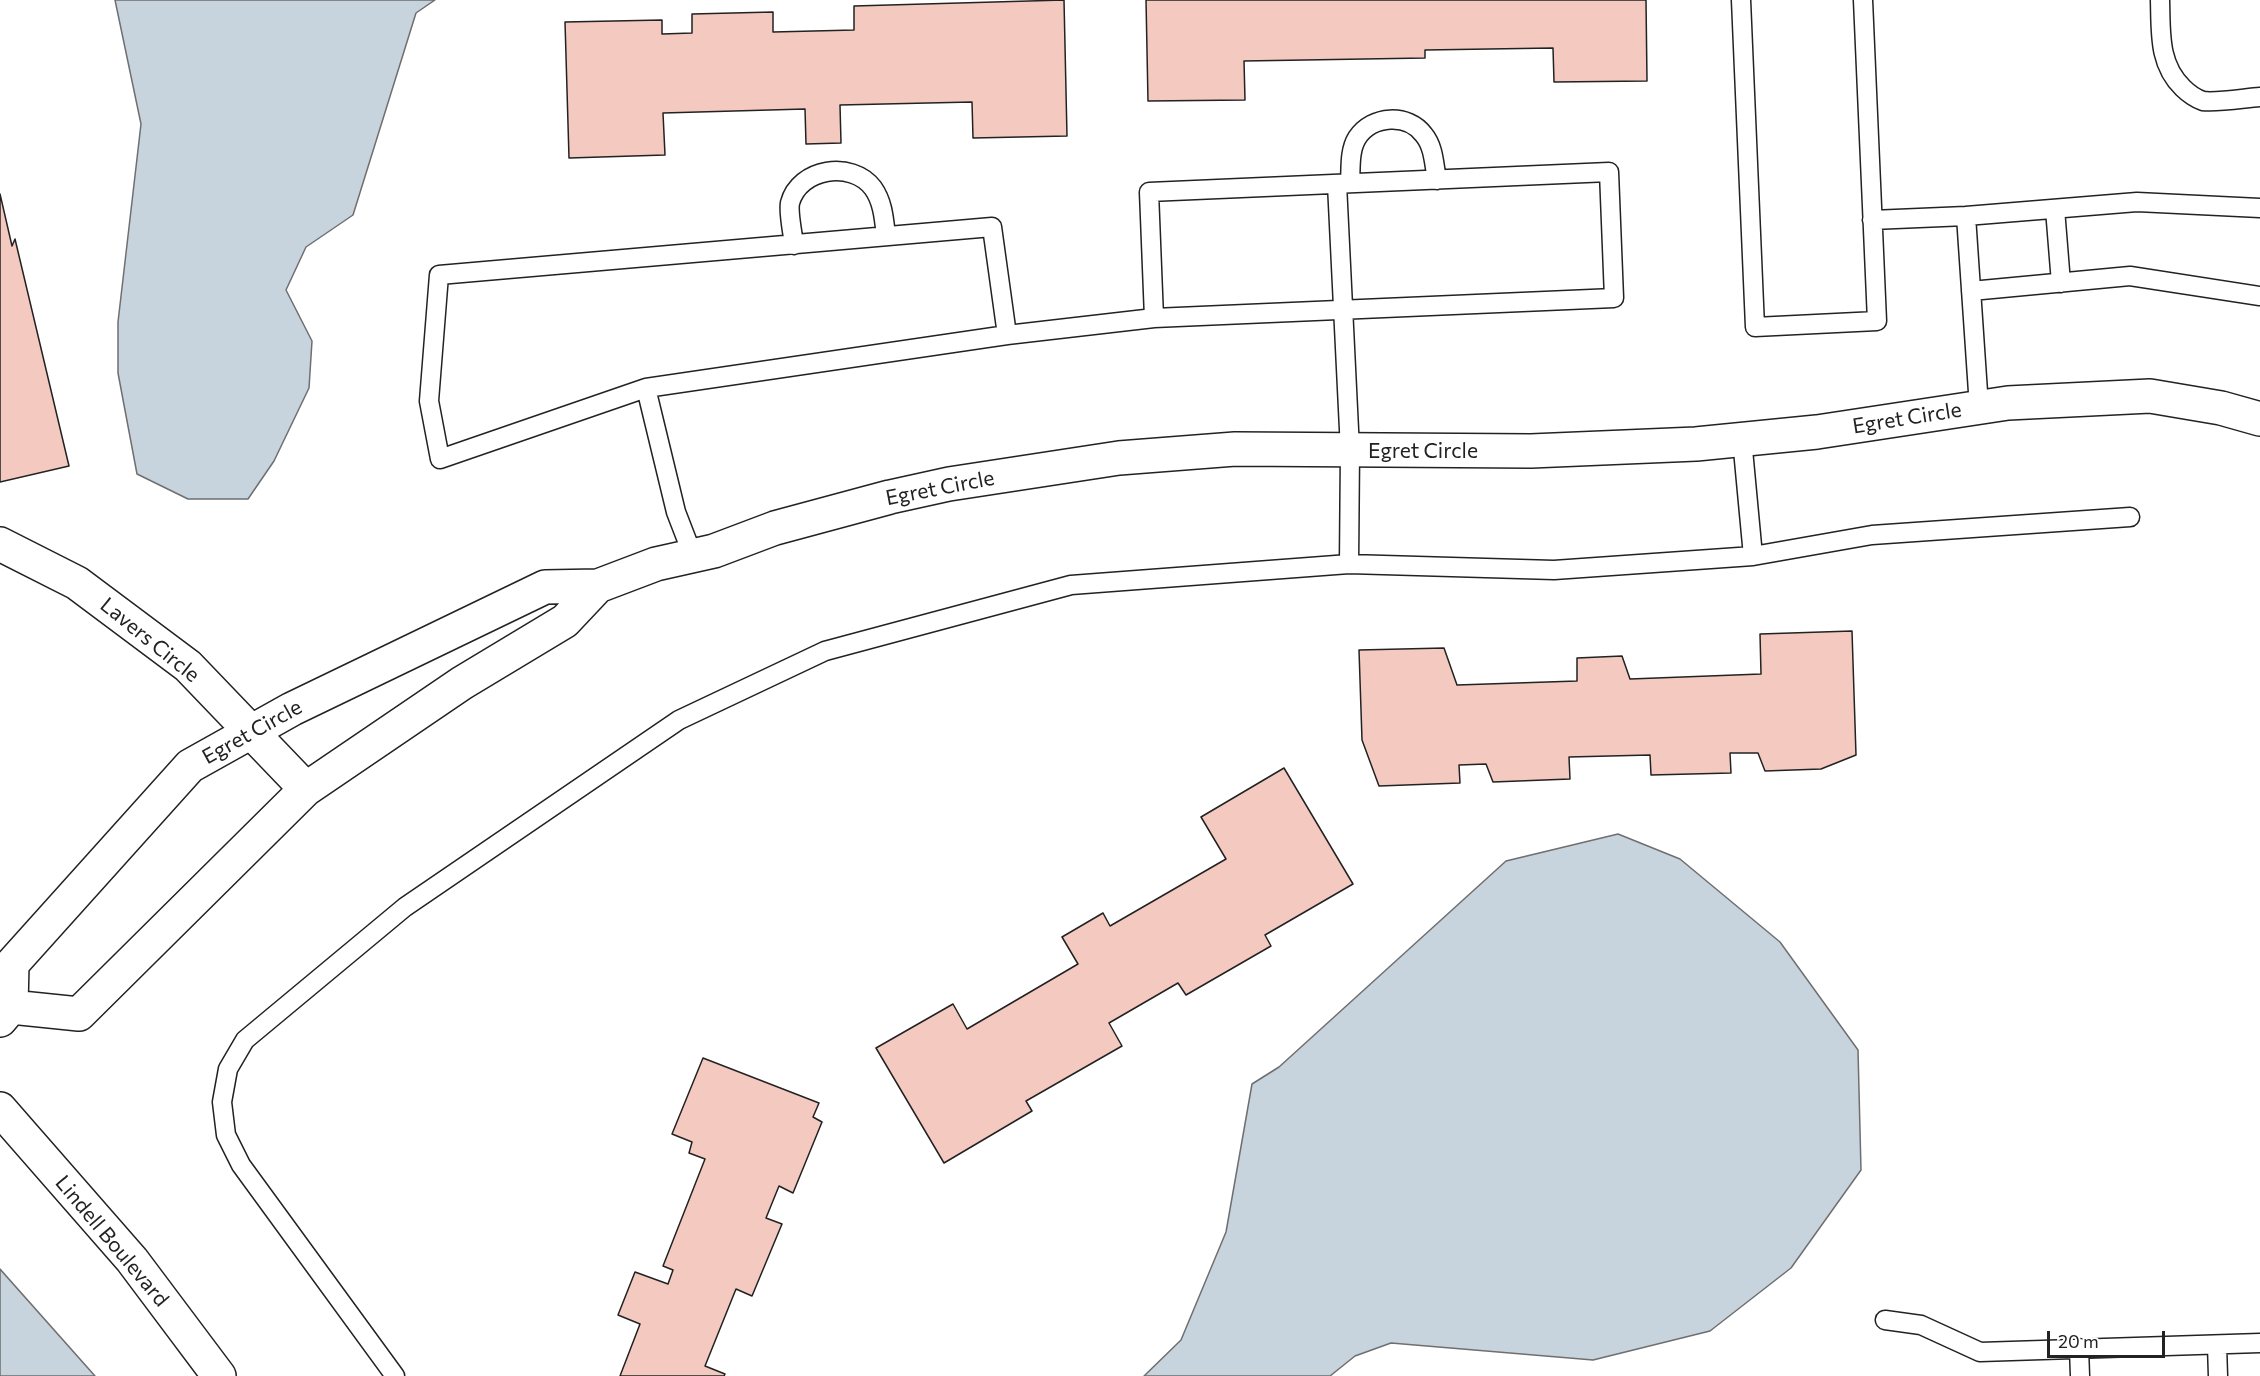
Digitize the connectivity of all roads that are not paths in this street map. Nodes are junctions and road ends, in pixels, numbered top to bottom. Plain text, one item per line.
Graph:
1 (1741, 0) edge
2 (1863, 0) edge
3 (2160, 0) edge
4 (2260, 97) edge
5 (1437, 180) junction
6 (1344, 184) junction
7 (2260, 208) edge
8 (2055, 209) junction
9 (1966, 216) junction
10 (1872, 220) junction
11 (886, 236) junction
12 (794, 244) junction
13 (2061, 283) junction
14 (1971, 291) junction
15 (2260, 296) edge
16 (1343, 310) junction
17 (1154, 318) junction
18 (1007, 335) junction
19 (646, 388) junction
20 (1979, 407) junction
21 (2260, 419) edge
22 (1742, 439) junction
23 (1350, 450) junction
24 (2130, 517) dead end
25 (0, 544) edge
26 (693, 556) junction
27 (1753, 556) junction
28 (1349, 564) junction
29 (598, 586) junction
30 (251, 732) junction
31 (306, 789) junction
32 (6, 1014) edge
33 (0, 1109) edge
34 (1886, 1320) dead end
35 (2260, 1343) edge
36 (2217, 1344) junction
37 (2079, 1348) junction
38 (219, 1376) edge
39 (395, 1376) edge
40 (2080, 1376) edge
41 (2217, 1376) edge

1 - 10 lane
2 - 10 lane
3 - 4 lane
5 - 6 lane
5 - 6 lane
5 - 16 lane
6 - 16 lane
6 - 17 lane
7 - 8 lane
8 - 9 lane
8 - 13 lane
9 - 10 lane
9 - 14 lane
11 - 12 lane
11 - 12 lane
11 - 18 lane
12 - 19 lane
13 - 14 lane
13 - 15 lane
14 - 20 lane
16 - 17 lane
16 - 23 lane
17 - 18 lane
18 - 19 lane
19 - 26 lane
20 - 21 street, Egret Circle
20 - 22 street, Egret Circle
22 - 23 street, Egret Circle
22 - 27 lane
23 - 26 street, Egret Circle
23 - 28 lane
24 - 27 lane
25 - 30 street, Lavers Circle
26 - 29 street, Egret Circle
27 - 28 lane
28 - 39 lane
29 - 30 street, Egret Circle
29 - 31 street, Egret Circle
30 - 31 street, Lavers Circle
30 - 32 street, Egret Circle
31 - 32 street, Egret Circle
33 - 38 street, Lindell Boulevard
34 - 37 lane
35 - 36 lane
36 - 37 lane
36 - 41 lane
37 - 40 lane

